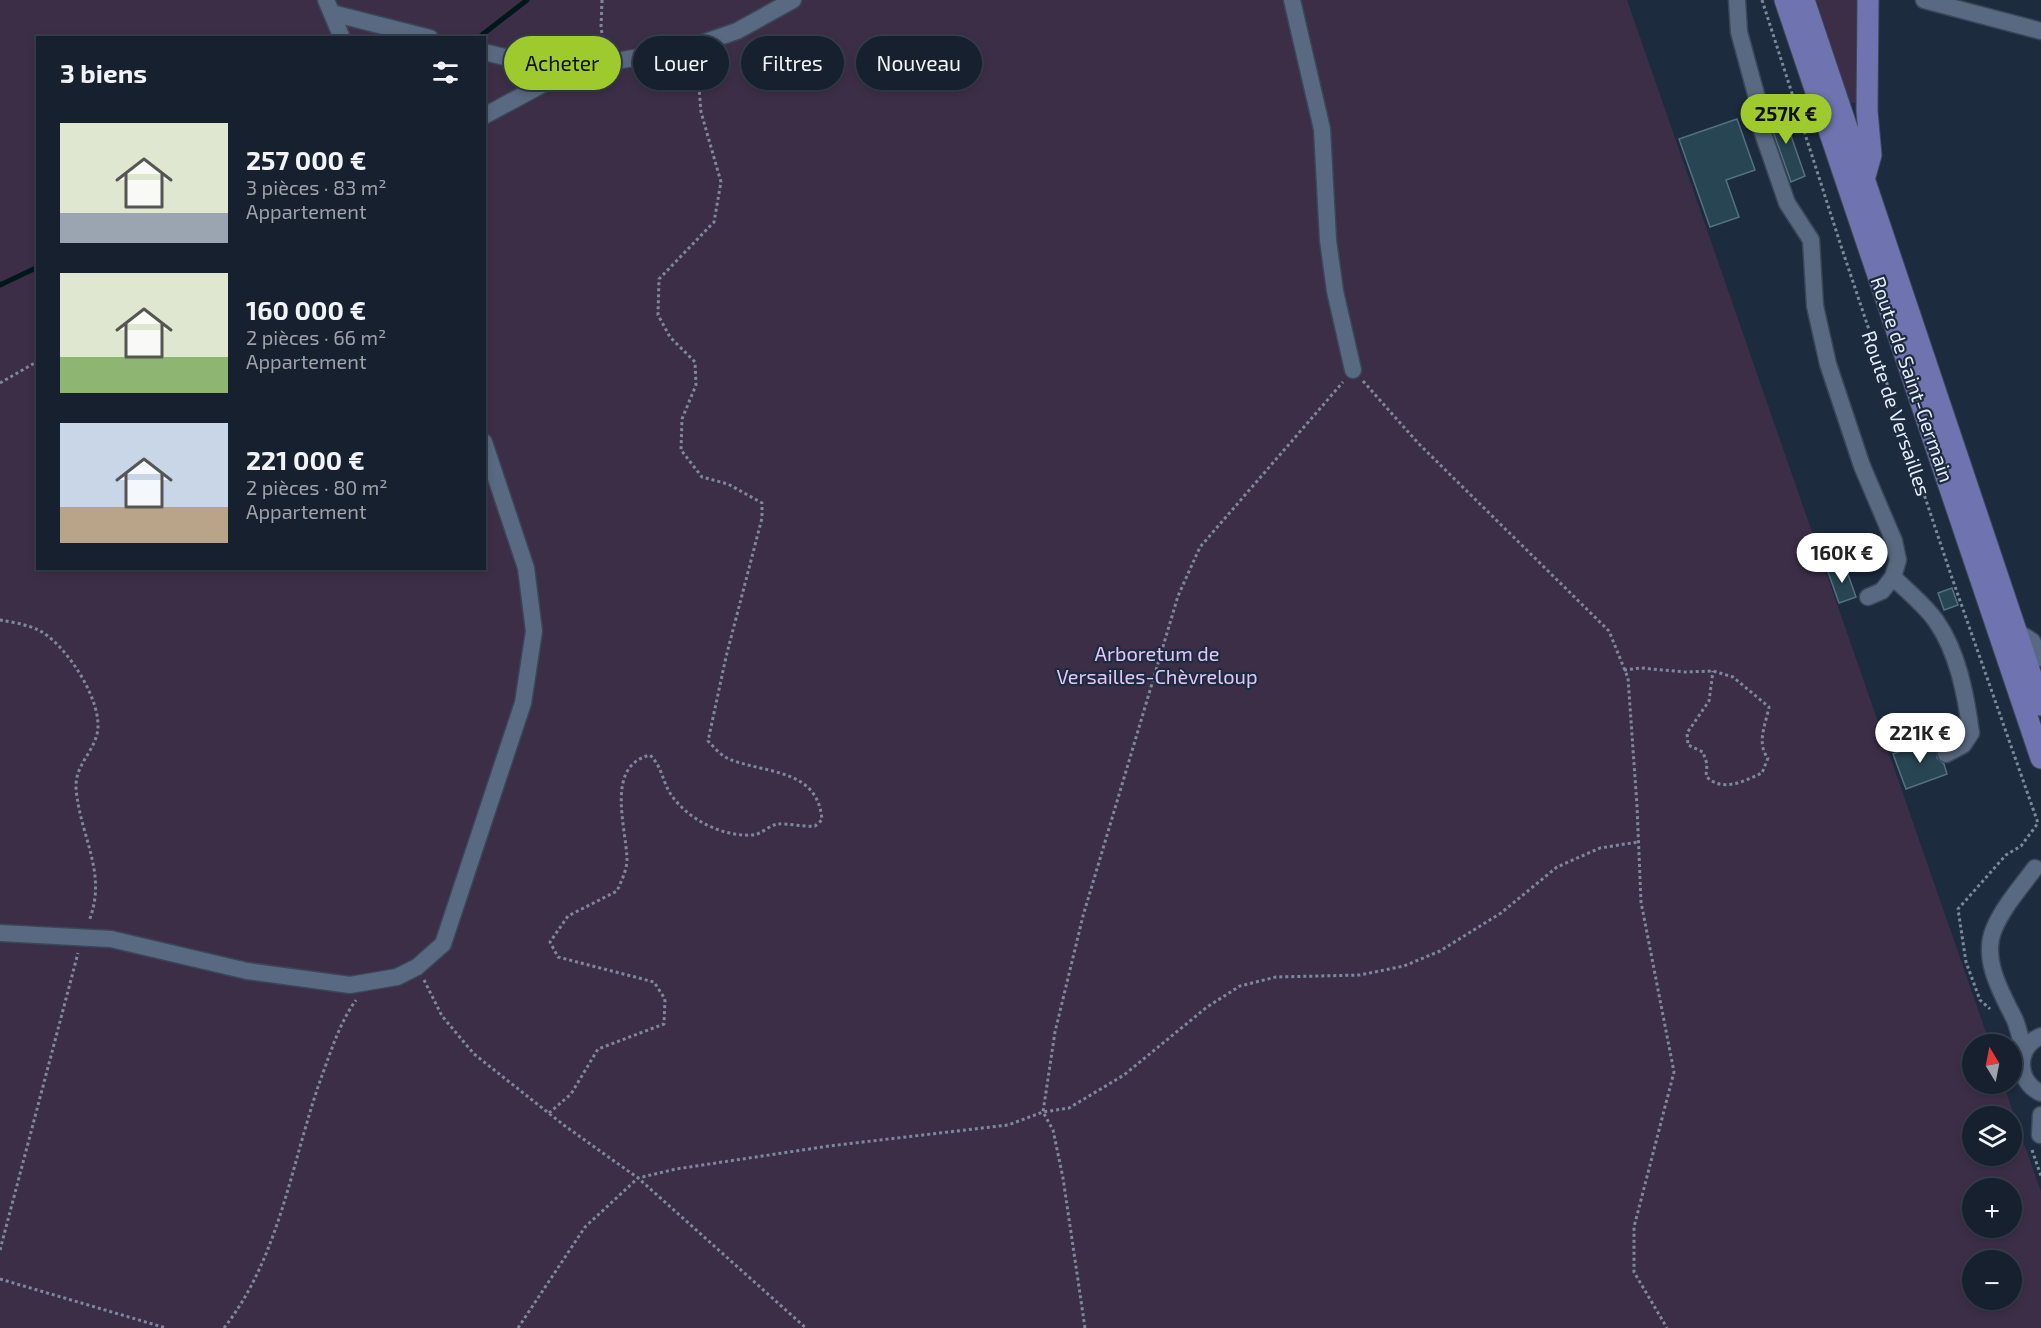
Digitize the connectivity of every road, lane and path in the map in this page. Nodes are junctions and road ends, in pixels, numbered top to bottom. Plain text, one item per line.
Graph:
1 (602, 0) edge
2 (793, 0) edge
3 (1292, 0) edge
4 (1737, 0) edge
5 (1762, 0) edge
6 (1785, 0) edge
7 (1804, 0) edge
8 (1868, 0) edge
9 (1924, 0) edge
10 (329, 6) edge
11 (2041, 31) edge
12 (341, 36) edge
13 (424, 36) edge
14 (602, 36) edge
15 (722, 36) edge
16 (486, 53) edge
17 (504, 57) edge
18 (533, 90) edge
19 (699, 90) edge
20 (486, 115) edge
21 (1864, 180) junction
22 (36, 363) edge
23 (1353, 370) junction
24 (0, 383) edge
25 (486, 448) edge
26 (1893, 578) junction
27 (1868, 597) dead end
28 (0, 620) edge
29 (2016, 631) junction
30 (2041, 658) edge
31 (1624, 670) junction
32 (1713, 671) junction
33 (2041, 705) edge
34 (1946, 754) dead end
35 (2041, 758) edge
36 (1638, 842) junction
37 (2035, 868) dead end
38 (0, 933) edge
39 (82, 938) junction
40 (417, 967) junction
41 (369, 982) junction
42 (1980, 1000) dead end
43 (2015, 1021) junction
44 (2041, 1034) edge
45 (2024, 1051) junction
46 (2041, 1093) edge
47 (1043, 1112) junction
48 (549, 1113) junction
49 (2041, 1115) edge
50 (2040, 1134) edge
51 (638, 1178) junction
52 (0, 1250) edge
53 (0, 1279) edge
54 (166, 1328) edge
55 (224, 1328) edge
56 (518, 1328) edge
57 (806, 1328) edge
58 (1084, 1328) edge
59 (1667, 1328) edge

1 - 14 path
2 - 15 street
3 - 23 street
4 - 26 street
5 - 42 path, Route de Versailles
6 - 35 main road, Route de Saint-Germain
7 - 21 main road
8 - 21 main road
9 - 11 street
10 - 12 street
10 - 13 street
16 - 17 street
18 - 20 street
19 - 48 path
21 - 29 main road, Route de Saint-Germain
22 - 24 path
23 - 31 path
23 - 47 path
25 - 40 street
26 - 27 street
26 - 34 street
28 - 39 path
29 - 30 street
29 - 33 main road, Route de Saint-Germain
31 - 32 path
31 - 36 path
32 - 32 path
36 - 47 path
36 - 59 path
37 - 43 street
38 - 39 street
39 - 41 street
39 - 52 path
40 - 41 street
40 - 48 path
41 - 55 path
43 - 44 street
43 - 45 street
44 - 45 street
45 - 46 street
47 - 51 path
47 - 58 path
48 - 51 path
49 - 50 street
51 - 56 path
51 - 57 path
53 - 54 path

